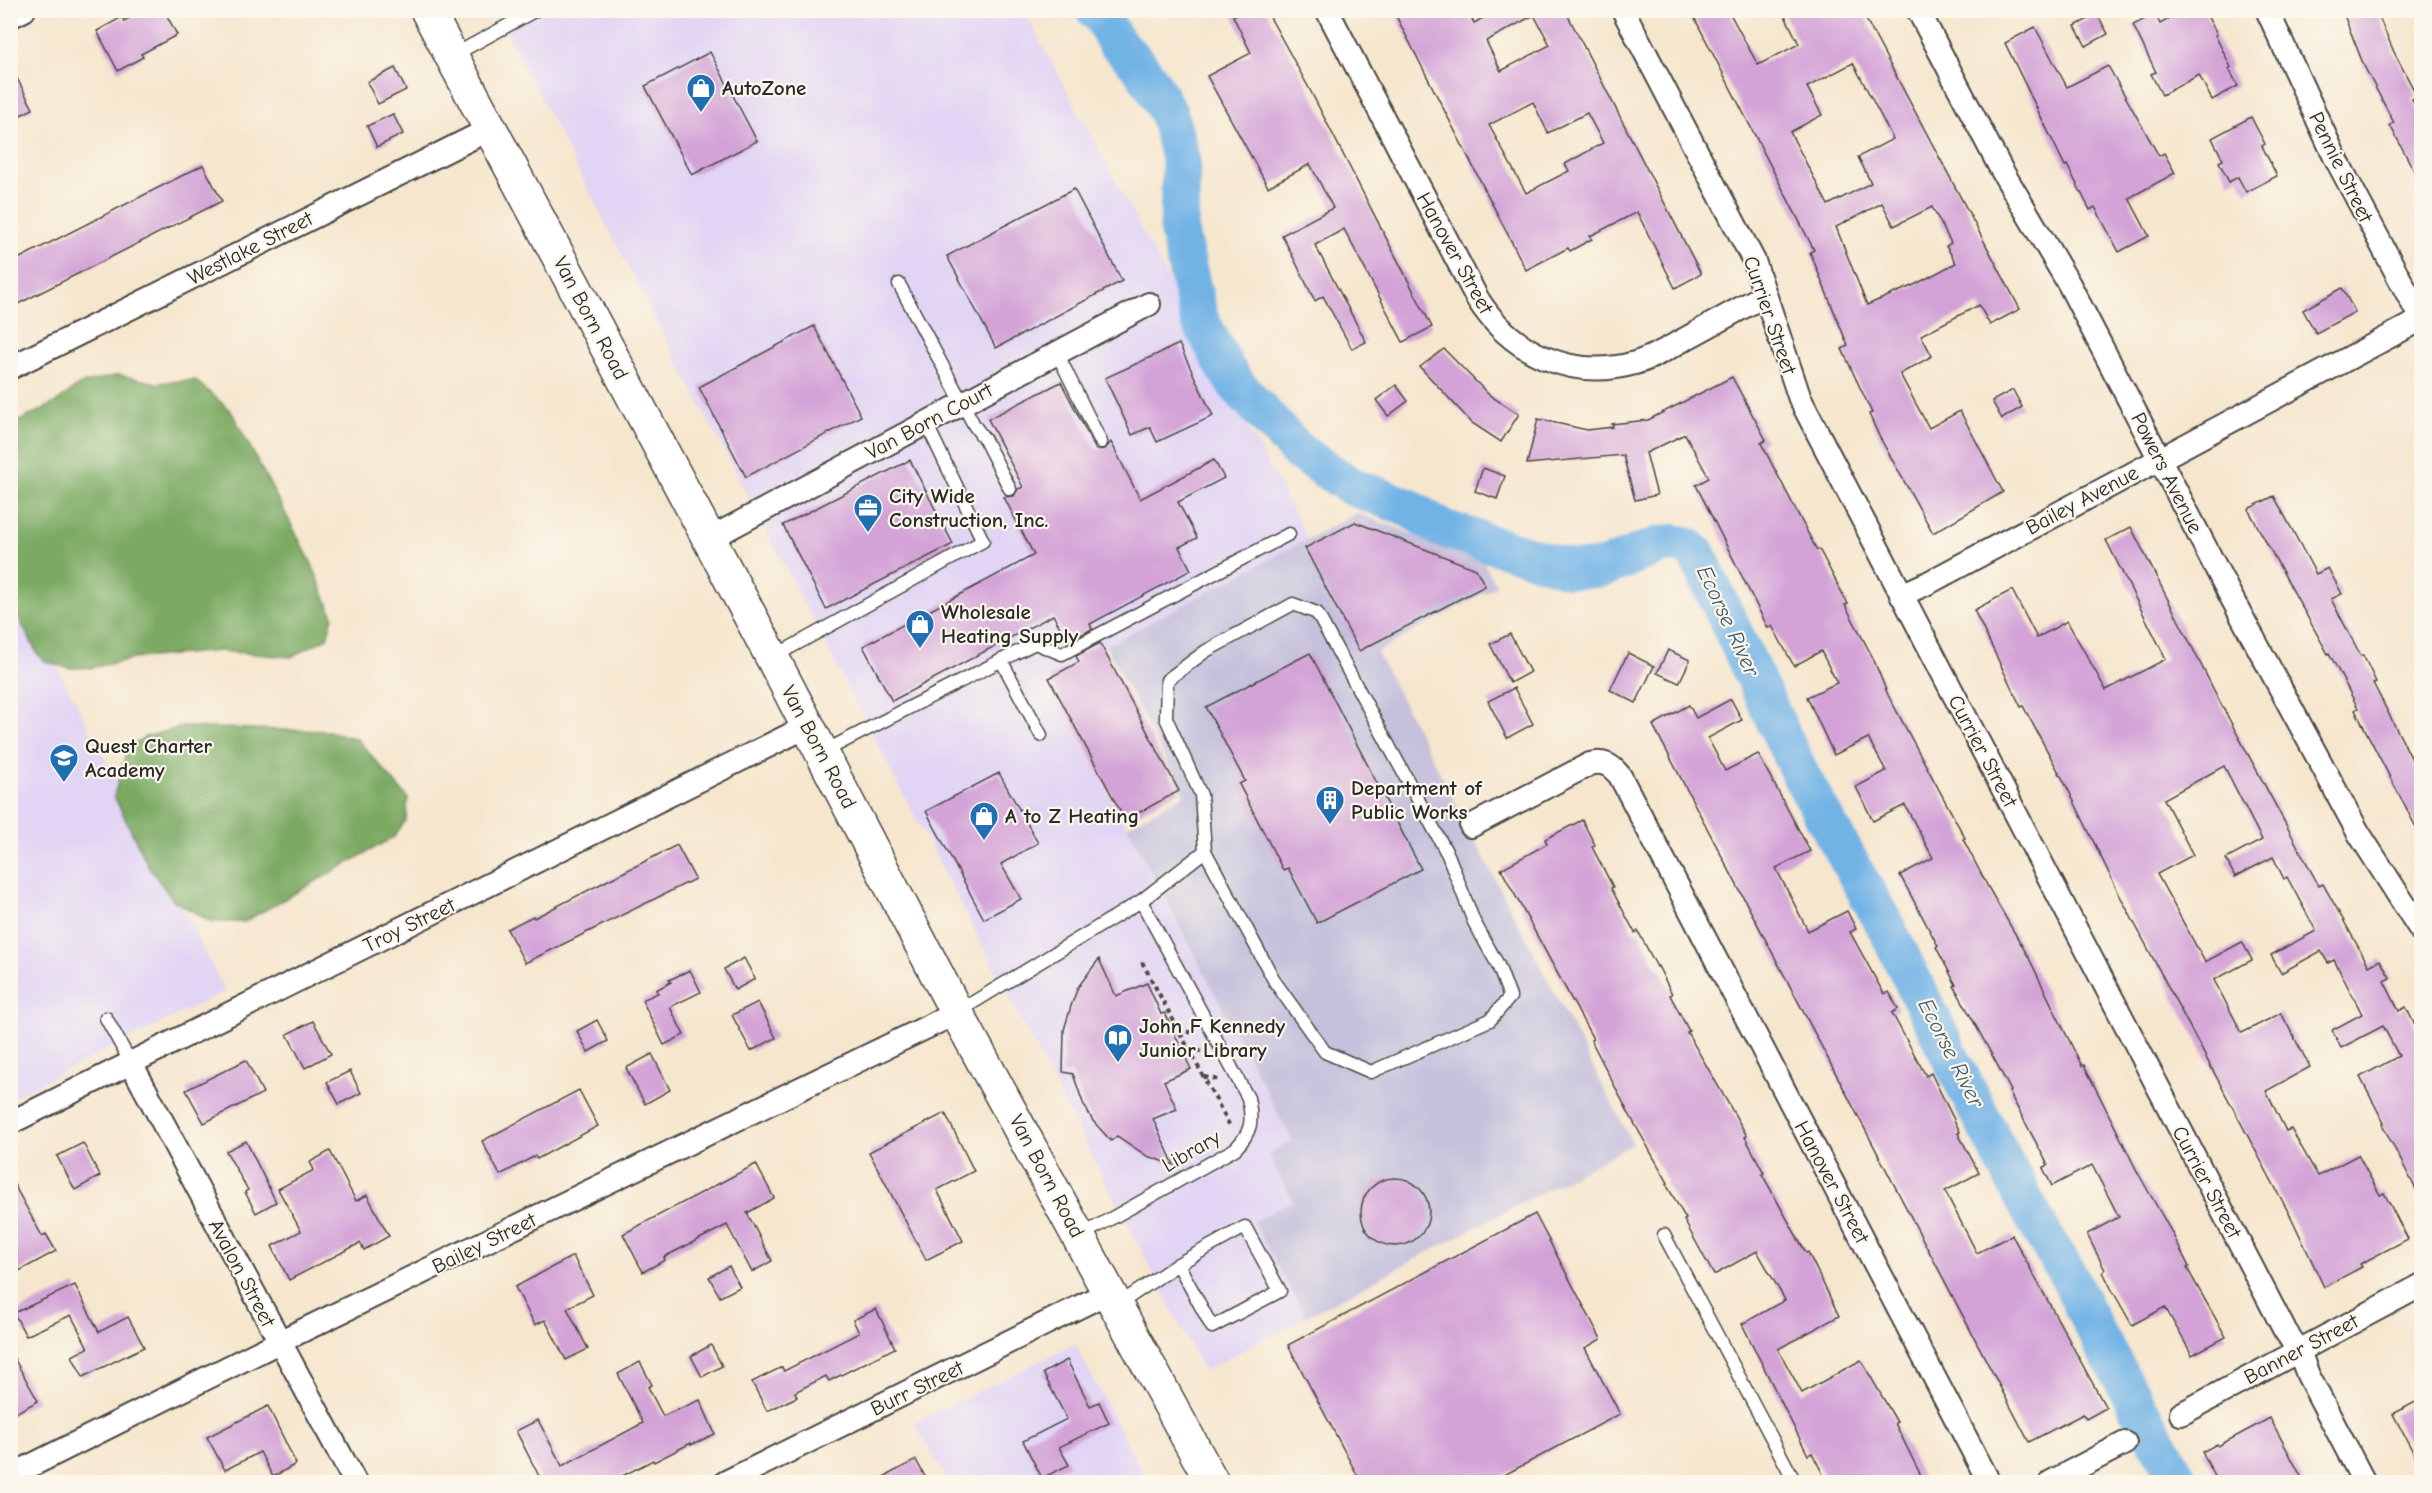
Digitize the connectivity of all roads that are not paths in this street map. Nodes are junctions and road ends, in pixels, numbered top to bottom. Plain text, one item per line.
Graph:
1 (24, 10) edge
2 (427, 10) edge
3 (536, 10) edge
4 (1327, 10) edge
5 (1623, 10) edge
6 (1918, 10) edge
7 (2267, 10) edge
8 (10, 17) edge
9 (451, 56) junction
10 (490, 129) junction
11 (899, 284) dead end
12 (1766, 295) junction
13 (1149, 304) dead end
14 (2421, 320) edge
15 (1057, 353) junction
16 (10, 368) edge
17 (963, 404) junction
18 (926, 423) junction
19 (1101, 442) dead end
20 (2160, 458) junction
21 (1010, 489) dead end
22 (1289, 534) dead end
23 (709, 539) junction
24 (1901, 595) junction
25 (772, 657) junction
26 (1001, 660) junction
27 (1041, 735) dead end
28 (815, 740) junction
29 (1471, 826) dead end
30 (1204, 852) junction
31 (1141, 902) junction
32 (2421, 932) edge
33 (958, 1012) junction
34 (106, 1018) dead end
35 (130, 1064) junction
36 (10, 1123) edge
37 (1664, 1234) dead end
38 (1079, 1237) junction
39 (1178, 1264) junction
40 (2421, 1285) edge
41 (1112, 1299) junction
42 (279, 1342) junction
43 (2299, 1352) junction
44 (2181, 1414) dead end
45 (2125, 1443) dead end
46 (10, 1476) edge
47 (355, 1482) edge
48 (726, 1482) edge
49 (1212, 1482) edge
50 (1795, 1482) edge
51 (1989, 1482) edge
52 (2051, 1482) edge
53 (2364, 1482) edge

1 - 8 street
2 - 9 main road, Van Born Road
3 - 9 lane
4 - 12 street, Hanover Street
5 - 12 street, Currier Street
6 - 20 street, Powers Avenue
7 - 14 street, Pennie Street
9 - 10 main road, Van Born Road
10 - 16 street, Westlake Street
10 - 23 main road, Van Born Road
11 - 17 lane
12 - 24 street, Currier Street
13 - 15 street, Van Born Court
14 - 20 street, Bailey Avenue
15 - 17 street, Van Born Court
15 - 19 lane
17 - 18 street, Van Born Court
17 - 21 lane
18 - 23 street, Van Born Court
18 - 25 lane
20 - 24 street, Bailey Avenue
20 - 32 street, Powers Avenue
22 - 26 lane
23 - 25 main road, Van Born Road
24 - 43 street, Currier Street
25 - 28 main road, Van Born Road
26 - 27 lane
26 - 28 lane
28 - 33 main road, Van Born Road
28 - 35 street, Troy Street
29 - 51 street, Hanover Street
30 - 30 lane
30 - 31 lane
31 - 33 lane
31 - 38 lane, Library
33 - 38 main road, Van Born Road
33 - 42 street, Bailey Street
34 - 35 lane
35 - 36 street, Troy Street
35 - 42 street, Avalon Street
37 - 50 lane
38 - 41 main road, Van Born Road
39 - 39 lane
39 - 41 lane
40 - 43 street, Banner Street
41 - 48 street, Burr Street
41 - 49 main road, Van Born Road
42 - 46 street, Bailey Street
42 - 47 street, Avalon Street
43 - 44 street, Banner Street
43 - 53 street, Currier Street
45 - 52 street

